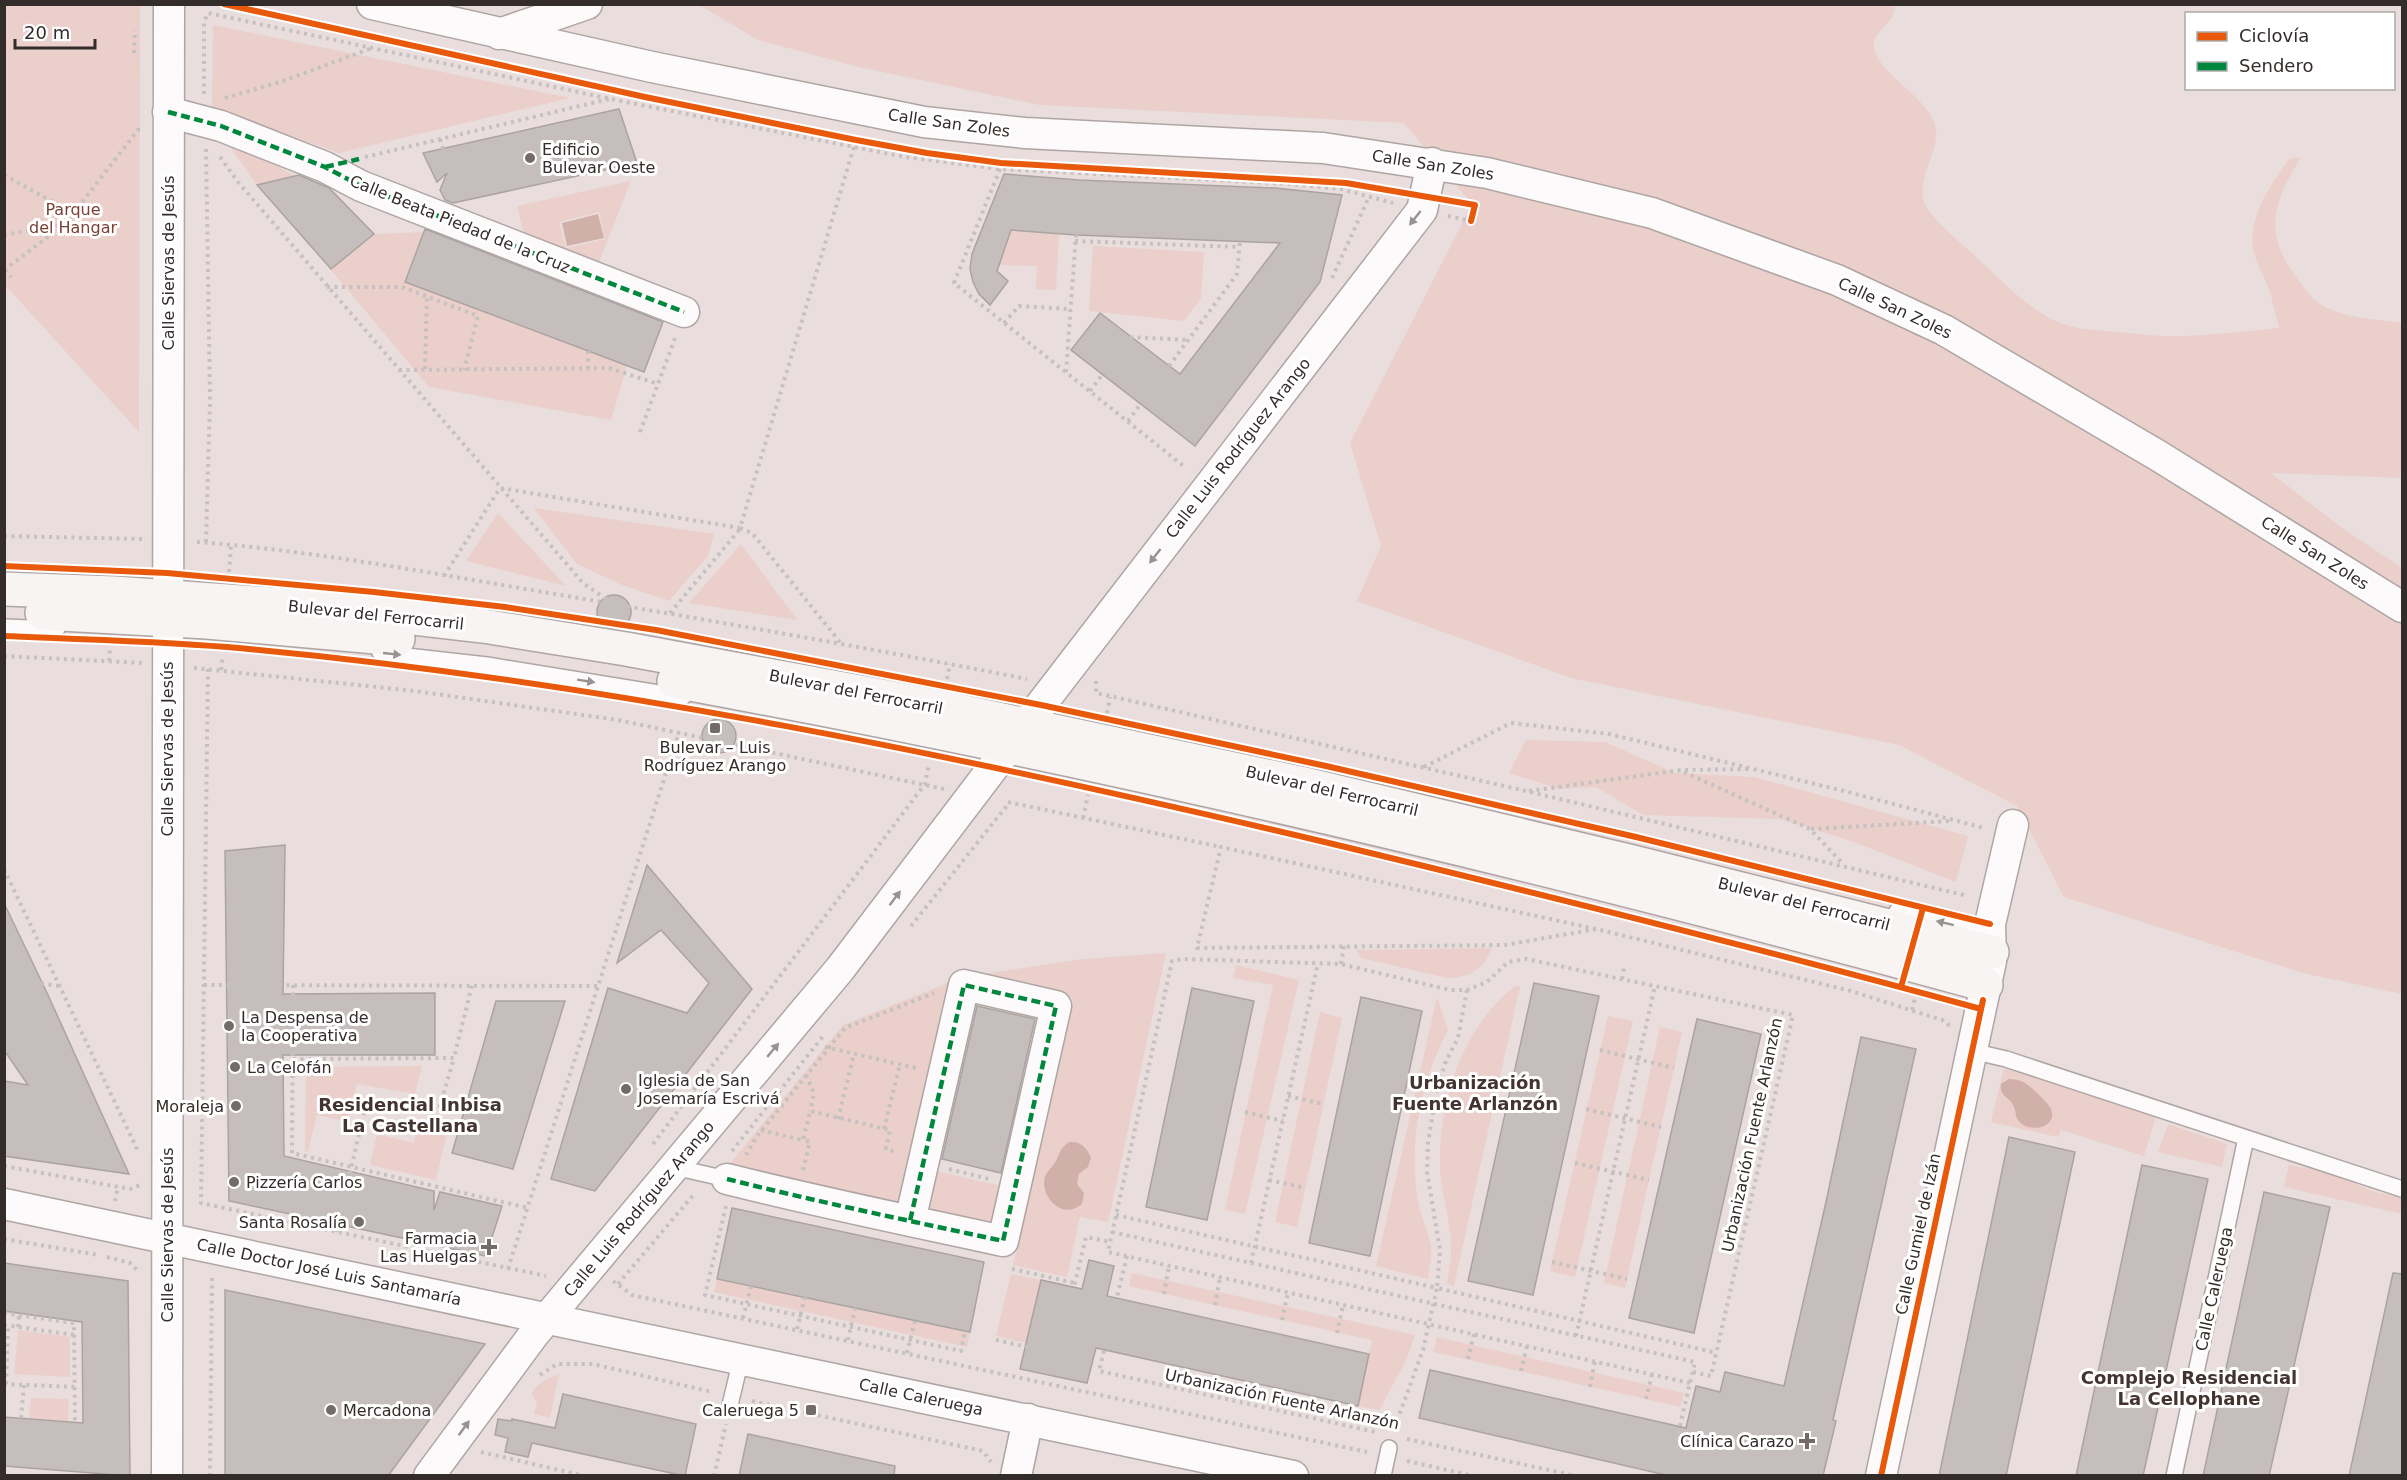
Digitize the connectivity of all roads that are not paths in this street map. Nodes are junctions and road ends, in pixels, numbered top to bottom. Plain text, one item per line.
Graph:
1 (372, 4) edge
2 (586, 4) edge
3 (171, 10) edge
4 (500, 34) junction
5 (168, 112) junction
6 (359, 159) road end
7 (1432, 163) junction
8 (325, 166) junction
9 (684, 312) road end
10 (4, 575) edge
11 (4, 589) edge
12 (2403, 607) edge
13 (167, 608) junction
14 (4, 611) edge
15 (4, 627) edge
16 (1017, 736) junction
17 (2013, 825) dead end
18 (1992, 952) junction
19 (1984, 992) junction
20 (1972, 1051) junction
21 (2246, 1138) junction
22 (674, 1167) junction
23 (729, 1180) joint
24 (2403, 1189) edge
25 (4, 1204) edge
26 (910, 1221) junction
27 (167, 1237) junction
28 (548, 1318) junction
29 (741, 1359) junction
30 (730, 1405) road end
31 (1028, 1419) junction
32 (1388, 1453) road end
33 (167, 1476) edge
34 (429, 1476) edge
35 (1016, 1476) edge
36 (1293, 1476) edge
37 (1383, 1476) edge
38 (1881, 1476) edge
39 (2174, 1476) edge

1 - 4 street, Calle San Zoles
2 - 4 street
3 - 5 street, Calle Siervas de Jesús
4 - 7 street, Calle San Zoles
5 - 8 street, Calle Beata Piedad de la Cruz
5 - 13 street, Calle Siervas de Jesús
6 - 8 street
7 - 12 street, Calle San Zoles
7 -> 16 street, Calle Luis Rodríguez Arango
8 - 9 street, Calle Beata Piedad de la Cruz
10 - 13 lane, Bulevar del Ferrocarril
11 - 13 main road, Bulevar del Ferrocarril
13 - 14 main road, Bulevar del Ferrocarril
13 - 15 lane, Bulevar del Ferrocarril
13 - 16 main road, Bulevar del Ferrocarril
13 -> 16 lane, Bulevar del Ferrocarril
13 - 16 lane, Bulevar del Ferrocarril
13 - 27 street, Calle Siervas de Jesús
16 - 18 main road, Bulevar del Ferrocarril
18 -> 16 lane, Bulevar del Ferrocarril
16 - 19 main road, Bulevar del Ferrocarril
16 - 19 lane, Bulevar del Ferrocarril
22 -> 16 street, Calle Luis Rodríguez Arango
17 - 18 street, Calle Gumiel de Izán
18 - 19 street, Calle Gumiel de Izán
19 - 20 street, Calle Gumiel de Izán
20 - 21 lane
20 - 38 street, Calle Gumiel de Izán
21 - 24 lane
21 - 39 lane, Calle Caleruega
22 - 23 lane
22 - 28 street, Calle Luis Rodríguez Arango
23 - 26 street
25 - 27 street, Calle Doctor José Luis Santamaría
26 - 26 street
27 - 28 street, Calle Doctor José Luis Santamaría
27 - 33 street, Calle Siervas de Jesús
28 - 29 street, Calle Caleruega
34 -> 28 street, Calle Luis Rodríguez Arango
29 - 30 lane
29 - 31 street, Calle Caleruega
31 - 35 street
31 - 36 street, Calle Caleruega
32 - 37 lane

